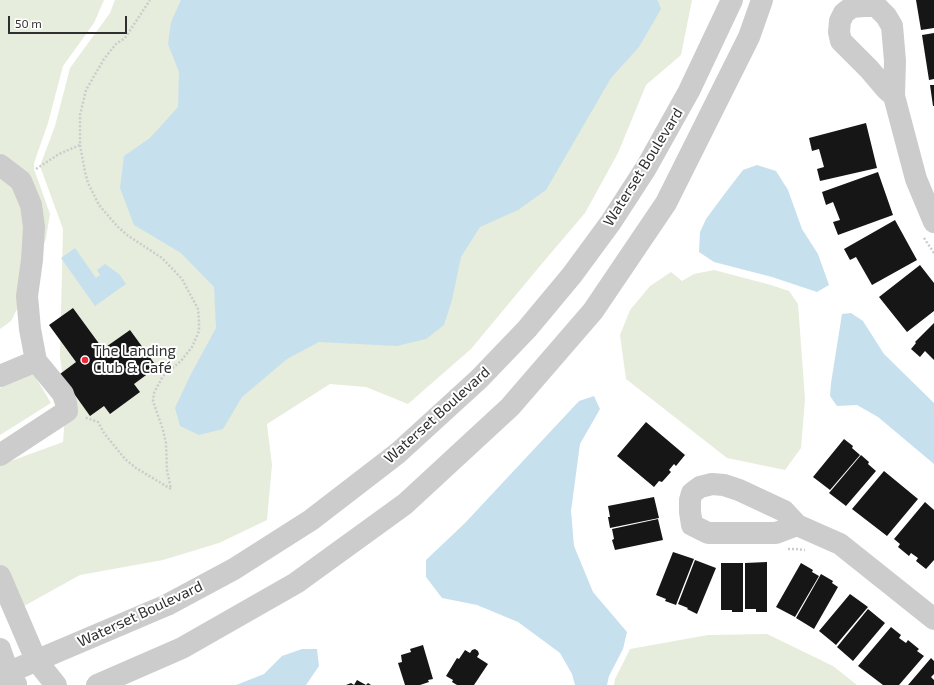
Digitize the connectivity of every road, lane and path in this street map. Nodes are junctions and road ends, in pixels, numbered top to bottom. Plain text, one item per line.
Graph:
1 (150, 0) edge
2 (732, 0) edge
3 (762, 0) edge
4 (894, 96) dead end
5 (80, 145) junction
6 (0, 165) edge
7 (21, 181) junction
8 (928, 228) edge
9 (934, 253) edge
10 (36, 361) junction
11 (0, 376) edge
12 (66, 411) junction
13 (0, 455) edge
14 (797, 525) dead end
15 (0, 576) edge
16 (934, 619) edge
17 (0, 649) edge
18 (36, 660) junction
19 (8, 678) edge
20 (56, 685) edge
21 (97, 685) edge

1 - 5 path
2 - 18 street, Waterset Boulevard
3 - 21 street, Waterset Boulevard
4 - 8 street
5 - 7 path
5 - 12 path
6 - 7 street
7 - 10 street
8 - 9 path
10 - 11 street
10 - 12 street
12 - 13 street
14 - 16 street
15 - 18 street
17 - 19 street
18 - 19 street, Waterset Boulevard
18 - 20 street

